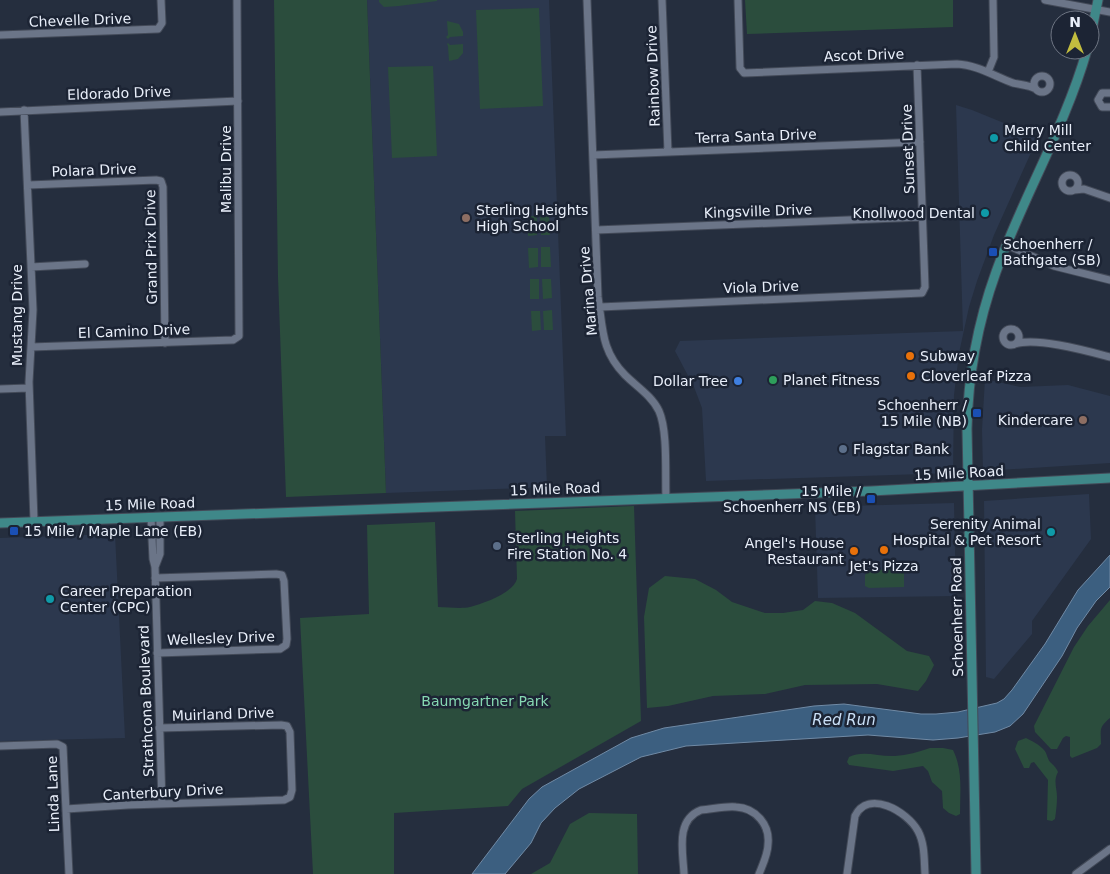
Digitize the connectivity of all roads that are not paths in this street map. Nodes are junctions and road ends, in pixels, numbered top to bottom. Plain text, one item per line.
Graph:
1 (161, 0) edge
2 (237, 0) edge
3 (587, 0) edge
4 (662, 0) edge
5 (738, 0) edge
6 (993, 0) edge
7 (1045, 0) edge
8 (1097, 5) edge
9 (1110, 12) edge
10 (0, 36) edge
11 (1084, 60) edge
12 (917, 65) junction
13 (988, 72) junction
14 (1035, 86) dead end
15 (1110, 94) edge
16 (238, 101) junction
17 (1110, 107) edge
18 (24, 110) junction
19 (0, 112) edge
20 (920, 142) junction
21 (668, 152) junction
22 (593, 154) junction
23 (161, 181) joint
24 (1078, 182) junction
25 (28, 185) junction
26 (1074, 190) junction
27 (1084, 190) junction
28 (1110, 198) edge
29 (922, 217) junction
30 (596, 230) junction
31 (1006, 245) junction
32 (85, 264) dead end
33 (31, 267) junction
34 (1110, 280) edge
35 (923, 292) joint
36 (600, 307) junction
37 (1018, 335) junction
38 (238, 338) joint
39 (1025, 342) junction
40 (165, 343) junction
41 (1015, 344) junction
42 (31, 347) junction
43 (1110, 357) edge
44 (29, 388) junction
45 (0, 389) edge
46 (1110, 478) edge
47 (969, 487) junction
48 (666, 498) junction
49 (155, 517) junction
50 (34, 521) junction
51 (0, 522) edge
52 (152, 544) junction
53 (160, 544) junction
54 (155, 567) junction
55 (155, 578) junction
56 (157, 653) junction
57 (159, 728) junction
58 (0, 746) edge
59 (290, 797) joint
60 (162, 804) junction
61 (66, 809) junction
62 (1110, 849) edge
63 (69, 874) edge
64 (684, 874) edge
65 (760, 874) edge
66 (847, 874) edge
67 (925, 874) edge
68 (976, 874) edge
69 (1076, 874) edge

1 - 10 street, Chevelle Drive
2 - 16 street, Malibu Drive
3 - 22 street, Marina Drive
4 - 21 street, Rainbow Drive
5 - 12 street, Ascot Drive
6 - 13 street
7 - 8 street
8 - 9 street
11 - 31 main road, Schoenherr Road
12 - 13 street, Ascot Drive
12 - 20 street, Sunset Drive
13 - 14 street, Ascot Drive
15 - 17 street
16 - 18 street, Eldorado Drive
16 - 38 street, Malibu Drive
18 - 19 street, Eldorado Drive
18 - 25 street, Mustang Drive
20 - 21 street, Terra Santa Drive
20 - 29 street, Sunset Drive
21 - 22 street, Terra Santa Drive
22 - 30 street, Marina Drive
23 - 25 street, Polara Drive
23 - 40 street, Grand Prix Drive
24 - 26 street
24 - 26 street
24 - 27 street
25 - 33 street, Mustang Drive
26 - 27 street
27 - 28 street
29 - 30 street, Kingsville Drive
29 - 35 street, Sunset Drive
30 - 36 street, Marina Drive
31 - 34 street
31 - 47 main road, Schoenherr Road
32 - 33 street
33 - 42 street, Mustang Drive
35 - 36 street, Viola Drive
36 - 48 street, Marina Drive
37 - 39 street
37 - 41 street
37 - 41 street
38 - 40 street, El Camino Drive
39 - 41 street
39 - 43 street
40 - 42 street, El Camino Drive
42 - 44 street, Mustang Drive
44 - 45 street
44 - 50 street, Mustang Drive
46 - 47 main road, 15 Mile Road
47 - 48 main road, 15 Mile Road
47 - 68 main road, Schoenherr Road
48 - 49 main road, 15 Mile Road
49 - 50 main road, 15 Mile Road
49 - 52 street, Strathcona Boulevard
49 - 53 street, Strathcona Boulevard
50 - 51 main road, 15 Mile Road
52 - 53 street
52 - 54 street, Strathcona Boulevard
53 - 54 street, Strathcona Boulevard
54 - 55 street, Strathcona Boulevard
55 - 56 street, Strathcona Boulevard
55 - 56 street, Wellesley Drive
56 - 57 street, Strathcona Boulevard
57 - 59 street, Muirland Drive
57 - 60 street, Strathcona Boulevard
58 - 61 street, Linda Lane
59 - 60 street, Canterbury Drive
60 - 61 street, Canterbury Drive
61 - 63 street, Linda Lane
62 - 69 street
64 - 65 street
66 - 67 street

